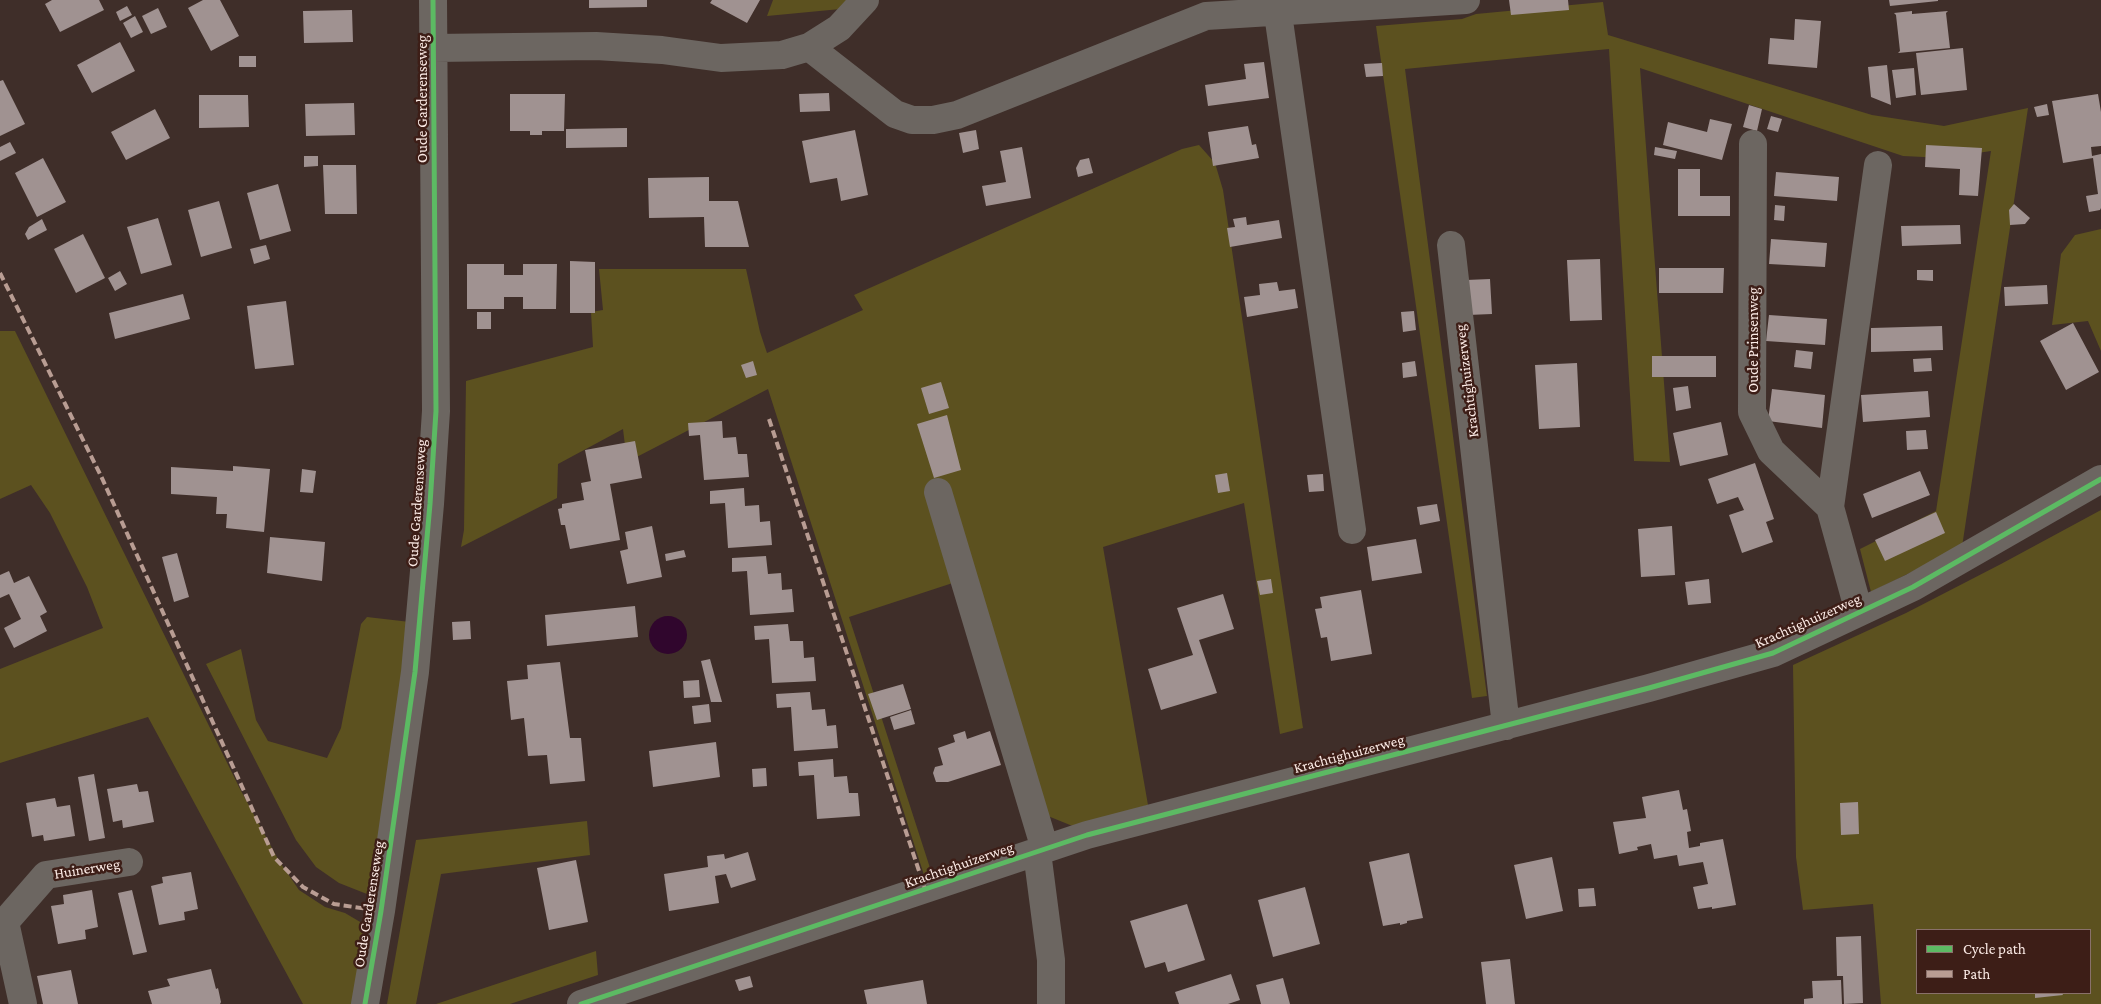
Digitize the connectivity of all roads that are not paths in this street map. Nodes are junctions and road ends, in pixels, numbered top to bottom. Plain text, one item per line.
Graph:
1 (433, 0) edge
2 (865, 0) edge
3 (1466, 0) edge
4 (1277, 6) edge
5 (809, 47) junction
6 (434, 48) junction
7 (1753, 144) dead end
8 (1878, 165) dead end
9 (1452, 245) dead end
10 (2101, 479) edge
11 (938, 492) dead end
12 (1830, 507) junction
13 (1352, 530) dead end
14 (1859, 612) junction
15 (1506, 726) junction
16 (1041, 851) junction
17 (129, 862) dead end
18 (23, 1004) edge
19 (365, 1004) edge
20 (581, 1004) edge
21 (1051, 1004) edge

1 - 6 street, Oude Garderenseweg
2 - 5 street
3 - 4 street
4 - 5 street
4 - 13 street
5 - 6 street
6 - 19 street, Oude Garderenseweg
7 - 12 street, Oude Prinsenweg
8 - 12 street
9 - 15 street, Krachtighuizerweg
10 - 14 street, Krachtighuizerweg
11 - 16 street
12 - 14 street
14 - 15 street, Krachtighuizerweg
15 - 16 street, Krachtighuizerweg
16 - 20 street, Krachtighuizerweg
16 - 21 street, Krachtighuizerweg
17 - 18 street, Huinerweg

